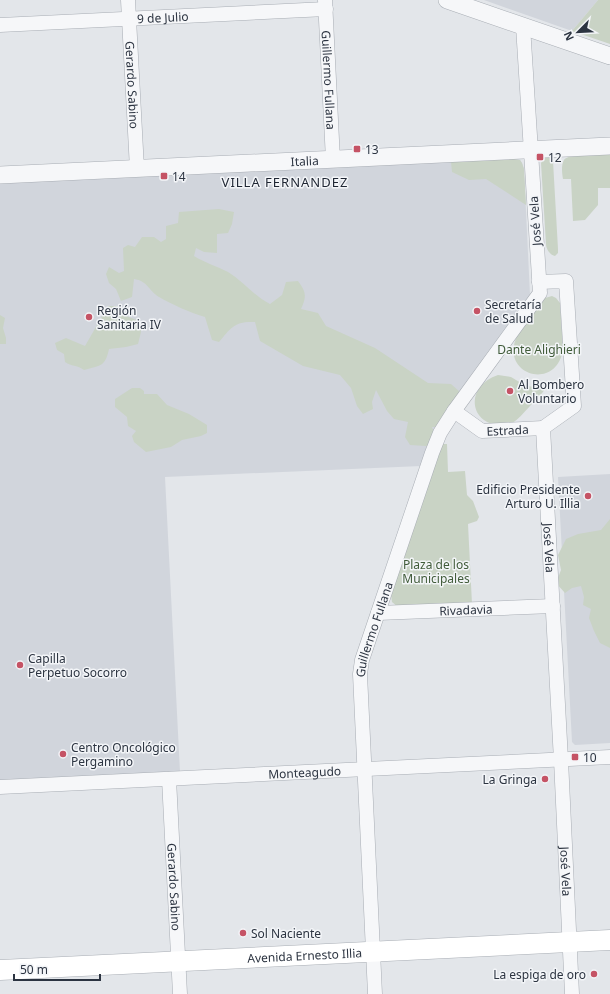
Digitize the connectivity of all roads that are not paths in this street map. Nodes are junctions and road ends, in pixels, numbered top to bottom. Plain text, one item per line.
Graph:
1 (128, 0) edge
2 (446, 0) edge
3 (325, 4) edge
4 (129, 19) junction
5 (0, 25) edge
6 (523, 26) junction
7 (610, 56) edge
8 (610, 146) edge
9 (531, 149) junction
10 (333, 160) junction
11 (137, 169) junction
12 (0, 175) edge
13 (539, 282) junction
14 (454, 411) junction
15 (543, 428) junction
16 (554, 606) junction
17 (378, 613) junction
18 (610, 757) edge
19 (562, 760) junction
20 (365, 769) junction
21 (169, 779) junction
22 (0, 787) edge
23 (610, 940) edge
24 (570, 942) junction
25 (373, 952) junction
26 (178, 962) junction
27 (0, 970) edge
28 (180, 994) edge
29 (375, 994) edge
30 (572, 994) edge

1 - 4 street, Gerardo Sabino
2 - 6 street
3 - 4 street, 9 de Julio
3 - 10 street, Guillermo Fullana
4 - 5 street, 9 de Julio
4 - 11 street, Gerardo Sabino
6 - 7 street
6 - 9 street, José Vela
8 - 9 street, Italia
9 - 10 street, Italia
9 - 13 street, José Vela
10 - 11 street, Italia
11 - 12 street, Italia
13 - 14 street, Guillermo Fullana
13 - 15 street
14 - 15 street, Estrada
14 - 17 street, Guillermo Fullana
15 - 16 street, José Vela
16 - 17 street, Rivadavia
16 - 19 street, José Vela
17 - 20 street, Guillermo Fullana
18 - 19 street, Monteagudo
19 - 20 street, Monteagudo
19 - 24 street, José Vela
20 - 21 street, Monteagudo
20 - 25 street, Guillermo Fullana
21 - 22 street, Monteagudo
21 - 26 street, Gerardo Sabino
23 - 24 main road, Avenida Ernesto Illia
24 - 25 main road, Avenida Ernesto Illia
24 - 30 street, José Vela
25 - 26 main road, Avenida Ernesto Illia
25 - 29 street, Guillermo Fullana
26 - 27 main road, Avenida Ernesto Illia
26 - 28 street, Gerardo Sabino

